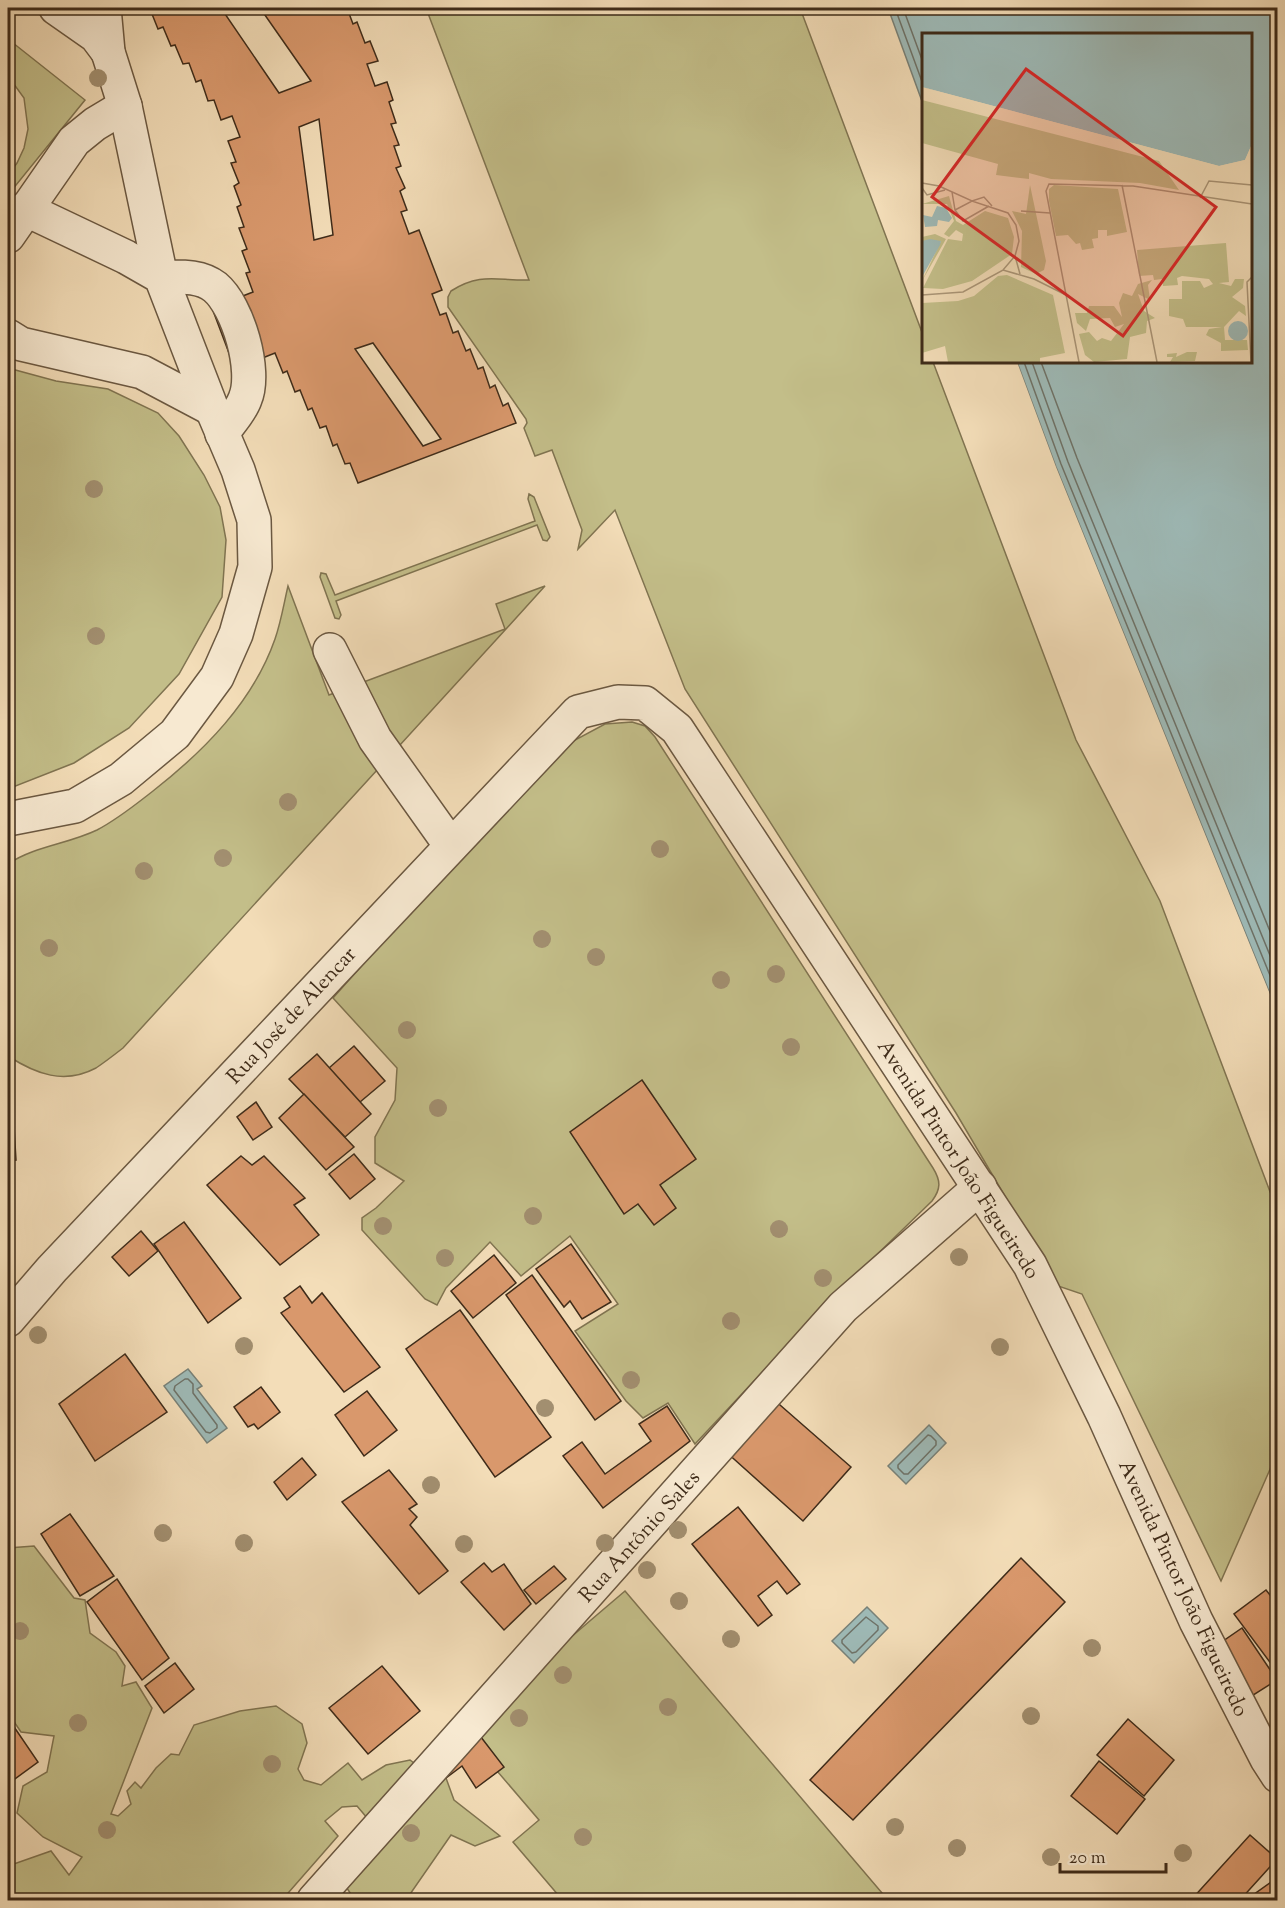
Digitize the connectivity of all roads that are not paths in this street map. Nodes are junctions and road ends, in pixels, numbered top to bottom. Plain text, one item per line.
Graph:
1 (56, 8) edge
2 (104, 8) edge
3 (108, 52) junction
4 (125, 106) junction
5 (25, 209) junction
6 (8, 236) edge
7 (161, 276) junction
8 (8, 336) edge
9 (217, 421) junction
10 (330, 650) dead end
11 (578, 712) joint
12 (8, 819) edge
13 (451, 846) junction
14 (980, 1187) junction
15 (8, 1320) edge
16 (1274, 1763) edge
17 (314, 1900) edge

1 - 3 street
2 - 3 street
3 - 4 street
4 - 5 street
4 - 7 street
5 - 6 street
5 - 7 street
7 - 9 street
7 - 9 street
8 - 9 street
9 - 12 street
10 - 13 street
11 - 13 street, Rua José de Alencar
11 - 14 street, Avenida Pintor João Figueiredo
13 - 15 street, Rua José de Alencar
14 - 16 street, Avenida Pintor João Figueiredo
14 - 17 street, Rua Antônio Sales

